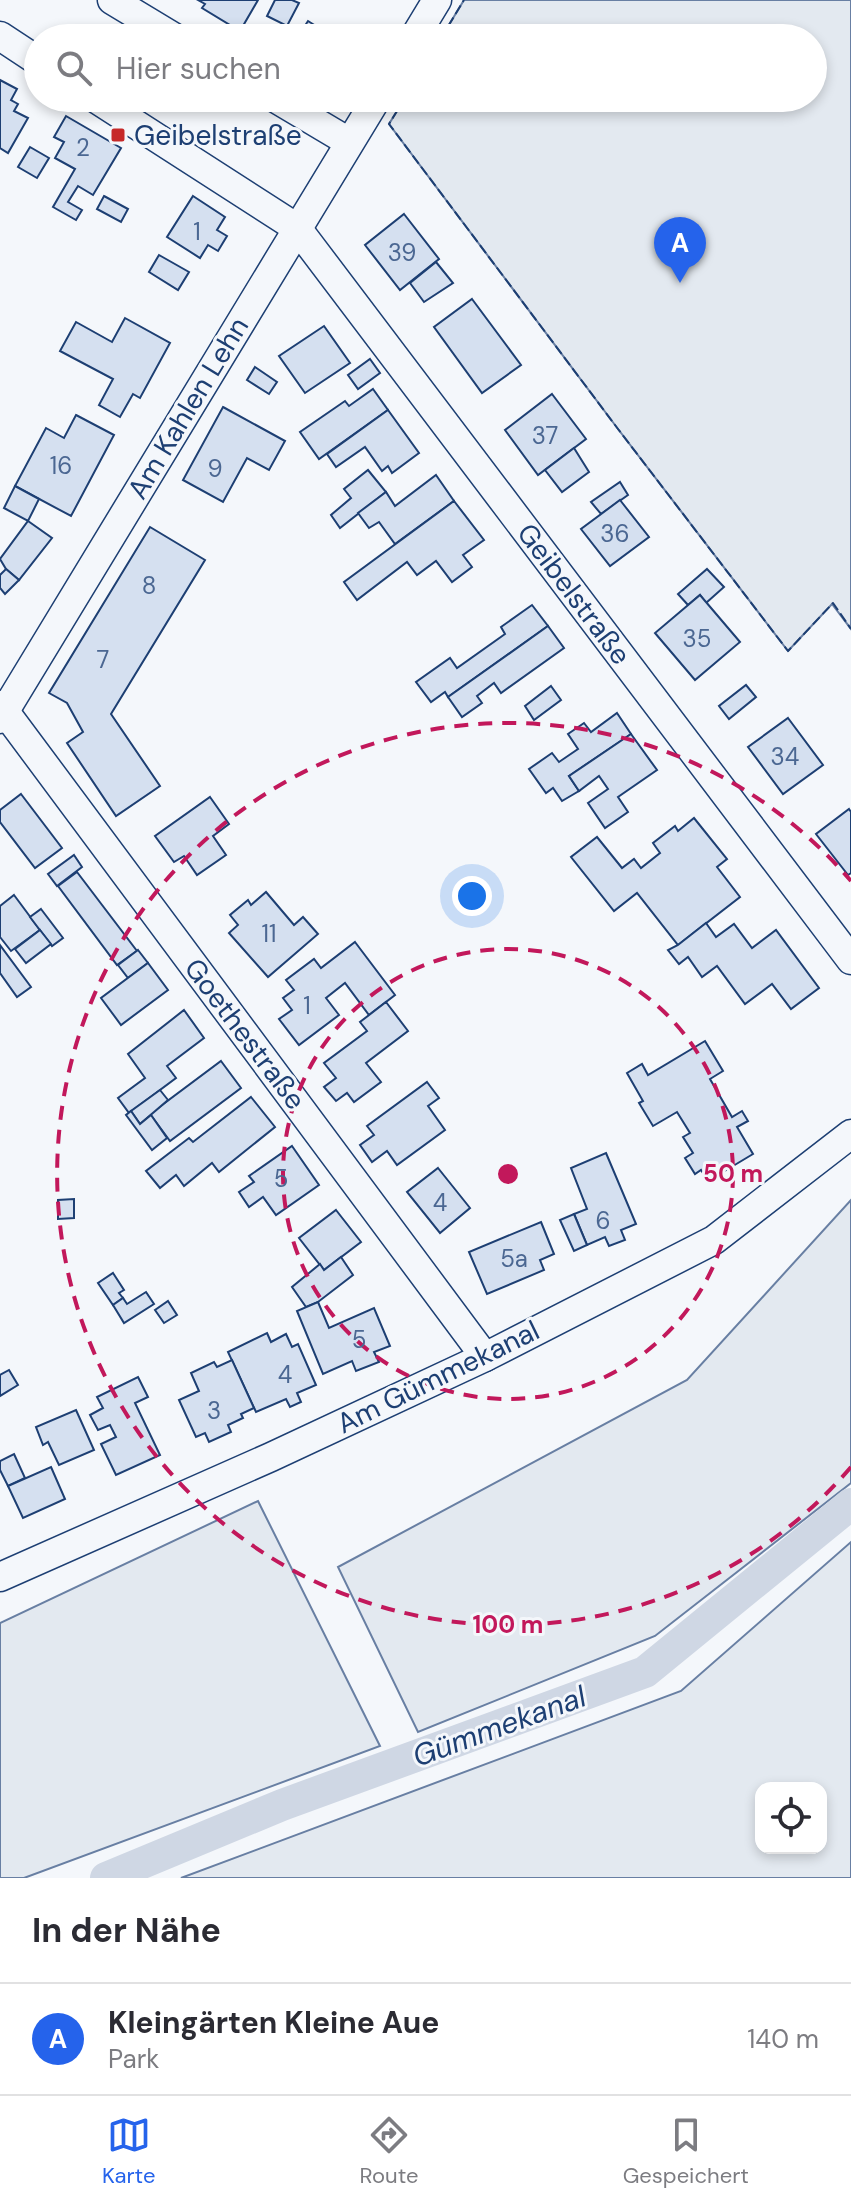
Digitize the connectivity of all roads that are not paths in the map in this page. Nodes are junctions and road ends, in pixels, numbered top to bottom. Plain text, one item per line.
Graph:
1 (112, 0) edge
2 (437, 0) edge
3 (152, 24) edge
4 (422, 24) edge
5 (0, 36) edge
6 (24, 52) edge
7 (117, 112) edge
8 (299, 112) edge
9 (368, 112) edge
10 (349, 142) junction
11 (297, 228) junction
12 (2, 711) edge
13 (851, 960) edge
14 (851, 1134) edge
15 (485, 1357) junction
16 (0, 1577) edge

1 - 3 street
2 - 4 street
5 - 6 street
7 - 11 street, Geibelstraße
8 - 10 street
9 - 10 street, Am Kahlen Lehn
10 - 11 street, Am Kahlen Lehn
11 - 12 street, Am Kahlen Lehn
11 - 13 street, Geibelstraße
12 - 15 street, Goethestraße
14 - 15 street, Am Gümmekanal
15 - 16 street, Am Gümmekanal

